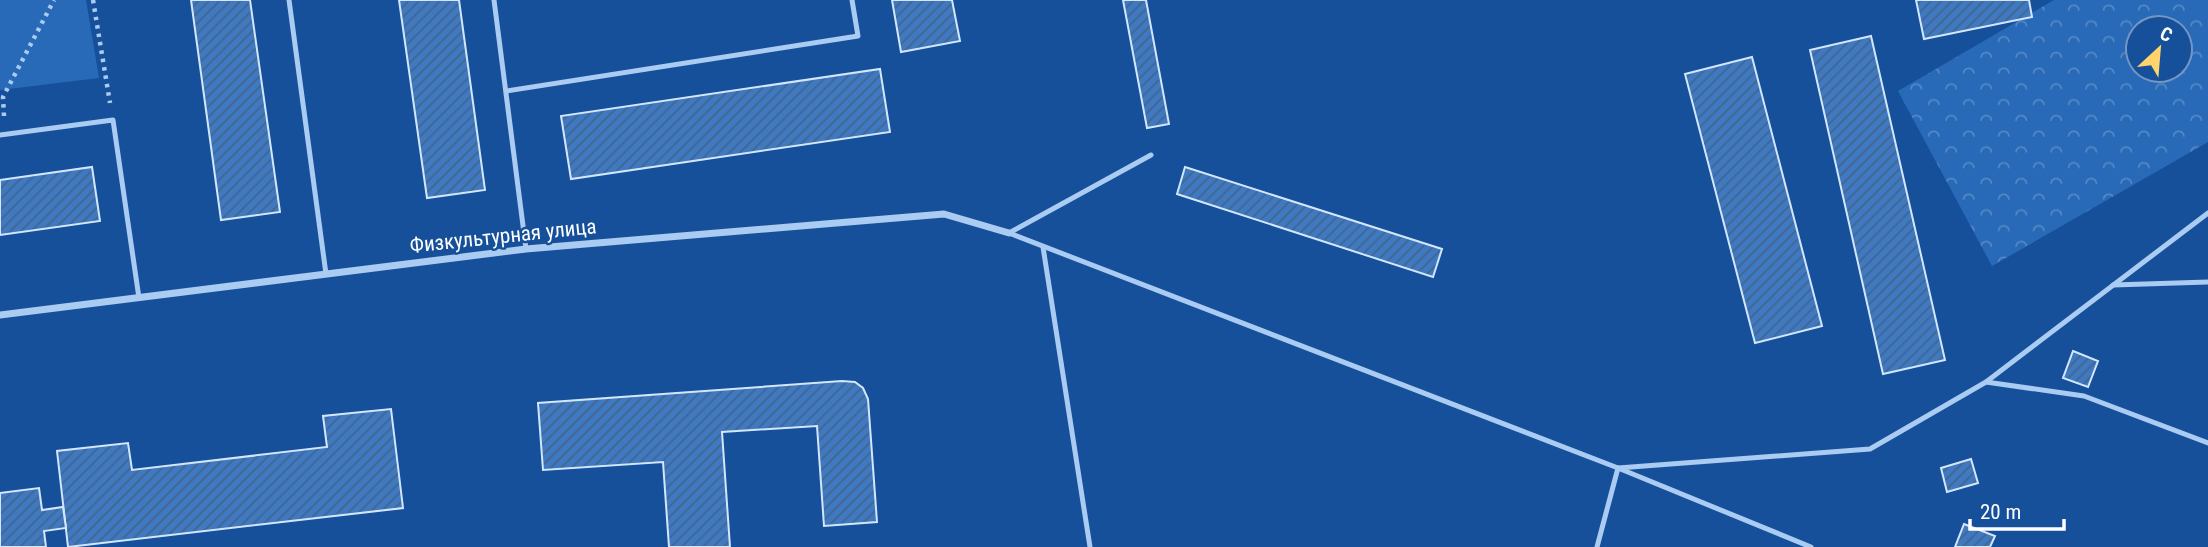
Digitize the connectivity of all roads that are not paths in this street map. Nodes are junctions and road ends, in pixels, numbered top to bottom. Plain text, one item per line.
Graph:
1 (289, 0) edge
2 (494, 0) edge
3 (852, 0) edge
4 (507, 92) junction
5 (3, 135) edge
6 (1151, 155) dead end
7 (2208, 213) edge
8 (1009, 233) junction
9 (1043, 247) junction
10 (526, 249) junction
11 (326, 274) junction
12 (2208, 282) edge
13 (2113, 285) junction
14 (139, 298) junction
15 (0, 315) edge
16 (1986, 382) junction
17 (2208, 443) edge
18 (1618, 468) junction
19 (1090, 547) edge
20 (1597, 547) edge
21 (1811, 547) edge

1 - 11 lane
2 - 4 lane
3 - 4 lane
4 - 10 lane
5 - 14 lane
6 - 8 lane
7 - 13 lane
8 - 9 lane
8 - 10 street, Физкультурная улица
9 - 18 lane
9 - 19 lane
10 - 11 street, Физкультурная улица
11 - 14 street, Физкультурная улица
12 - 13 lane
13 - 16 lane
14 - 15 street, Физкультурная улица
16 - 17 lane
16 - 18 lane
18 - 20 lane
18 - 21 lane

